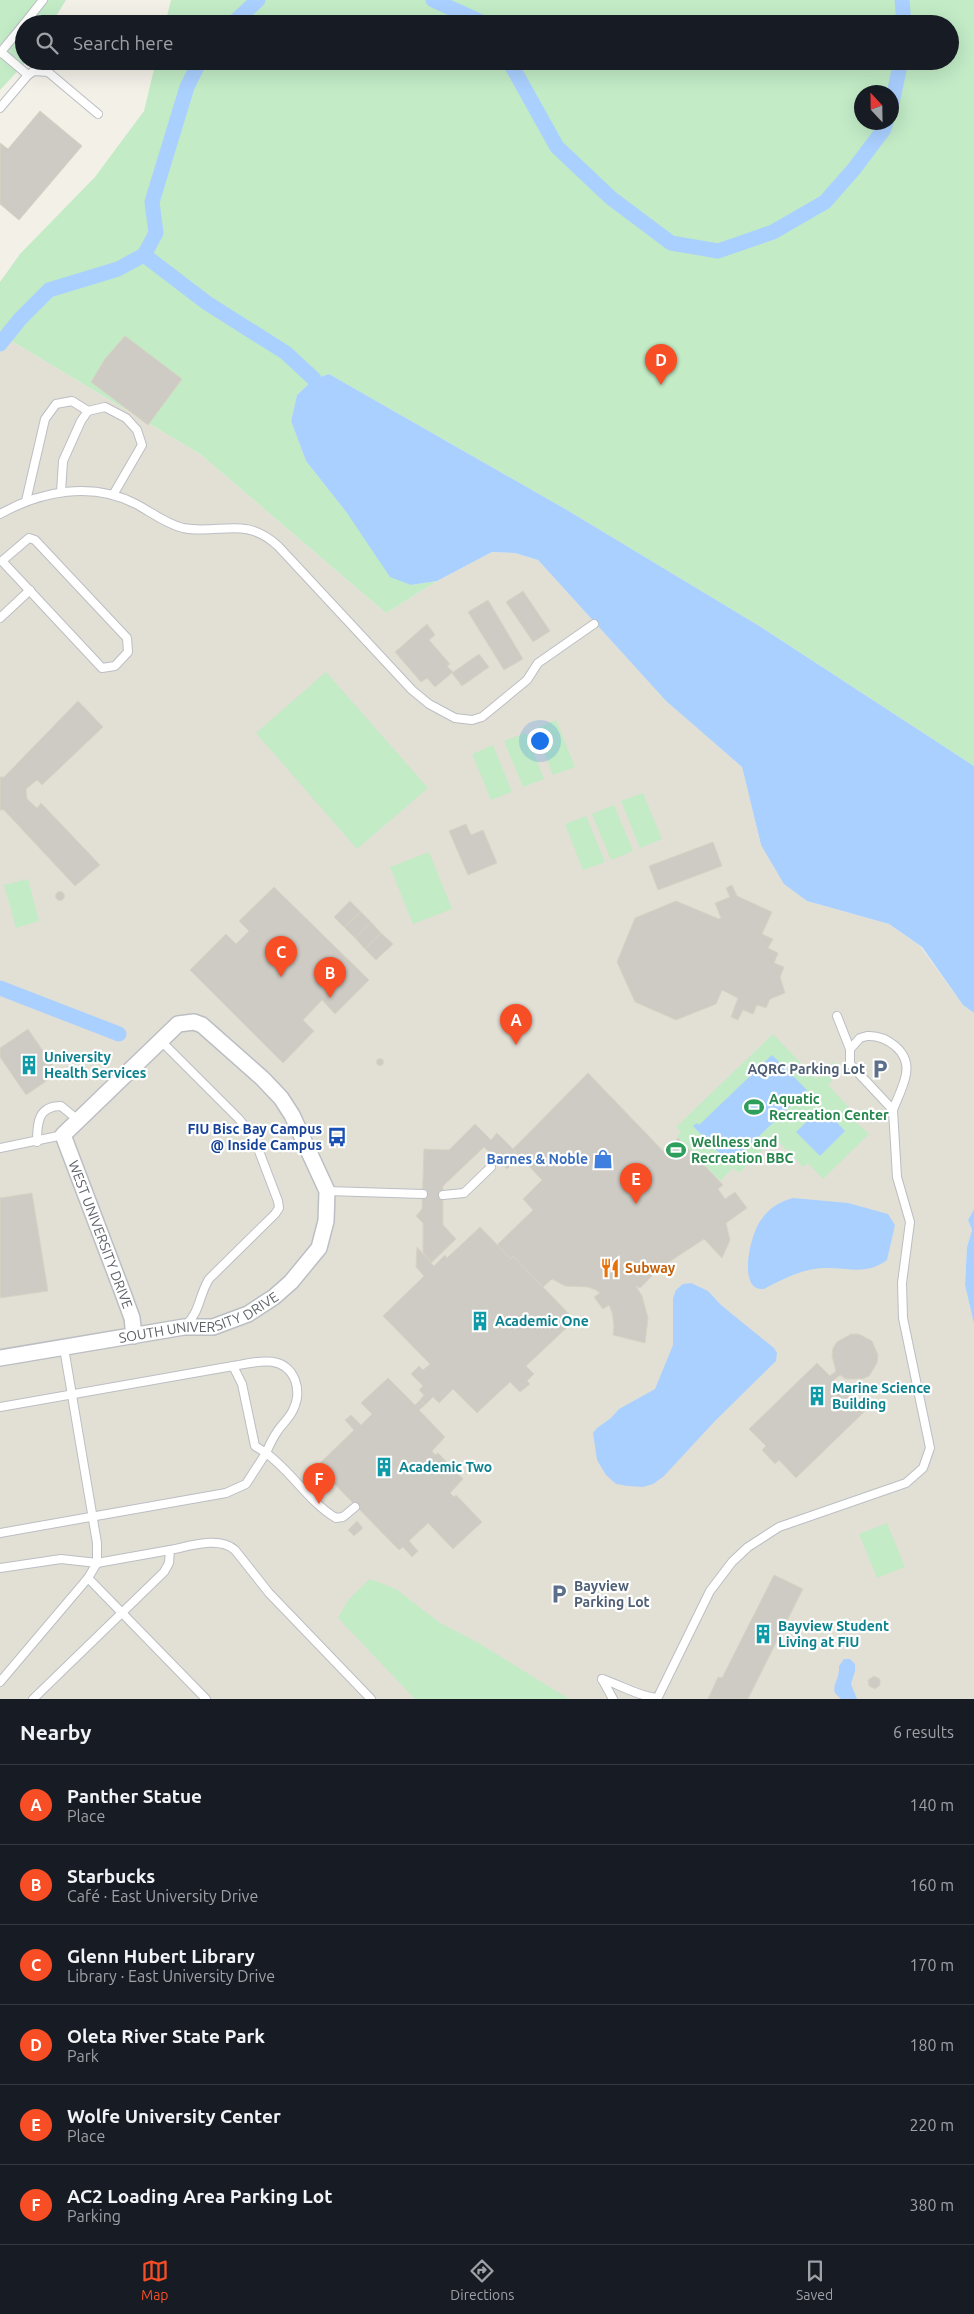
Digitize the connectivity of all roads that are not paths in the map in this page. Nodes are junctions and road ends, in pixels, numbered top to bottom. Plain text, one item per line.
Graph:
1 (43, 0) edge
2 (31, 15) edge
3 (15, 34) edge
4 (0, 52) edge
5 (15, 64) edge
6 (22, 70) edge
7 (28, 75) junction
8 (0, 108) edge
9 (98, 114) dead end
10 (88, 411) junction
11 (62, 492) junction
12 (113, 495) junction
13 (26, 500) junction
14 (0, 514) edge
15 (1, 561) edge
16 (30, 590) junction
17 (0, 618) edge
18 (594, 624) dead end
19 (836, 1016) dead end
20 (160, 1040) junction
21 (850, 1048) junction
22 (893, 1110) junction
23 (78, 1120) junction
24 (63, 1135) junction
25 (37, 1142) junction
26 (0, 1148) edge
27 (491, 1167) dead end
28 (326, 1191) junction
29 (423, 1194) dead end
30 (443, 1195) dead end
31 (184, 1328) junction
32 (134, 1336) junction
33 (64, 1348) junction
34 (0, 1358) edge
35 (233, 1366) junction
36 (72, 1394) junction
37 (0, 1407) edge
38 (266, 1453) junction
39 (355, 1507) dead end
40 (93, 1517) junction
41 (0, 1533) edge
42 (170, 1550) junction
43 (97, 1563) junction
44 (0, 1568) edge
45 (88, 1578) junction
46 (122, 1613) junction
47 (0, 1682) edge
48 (33, 1699) edge
49 (206, 1699) edge
50 (371, 1699) edge
51 (613, 1699) edge
52 (657, 1699) edge

1 - 2 lane
3 - 4 lane
4 - 5 lane
6 - 7 lane
7 - 8 lane
7 - 9 lane
10 - 11 lane
10 - 12 lane
10 - 13 lane
11 - 12 lane
11 - 13 lane
12 - 18 lane
13 - 14 lane
15 - 16 lane
15 - 16 lane
16 - 17 lane
19 - 21 lane
20 - 23 street
20 - 28 street
20 - 31 lane
21 - 22 lane
21 - 22 lane
22 - 52 lane
23 - 24 street
23 - 25 lane
24 - 25 lane
24 - 32 street, WEST UNIVERSITY DRIVE
25 - 26 lane
27 - 30 lane
28 - 29 lane
28 - 31 street, SOUTH UNIVERSITY DRIVE
31 - 32 street, SOUTH UNIVERSITY DRIVE
32 - 33 street, SOUTH UNIVERSITY DRIVE
33 - 34 street, SOUTH UNIVERSITY DRIVE
33 - 36 lane
35 - 36 lane
35 - 38 lane
35 - 38 lane
36 - 37 lane
36 - 40 lane
38 - 39 lane
38 - 40 lane
40 - 41 lane
40 - 43 lane
42 - 43 lane
42 - 46 lane
42 - 50 lane
43 - 44 lane
43 - 45 lane
45 - 46 lane
45 - 47 lane
46 - 48 lane
46 - 49 lane
51 - 52 lane

